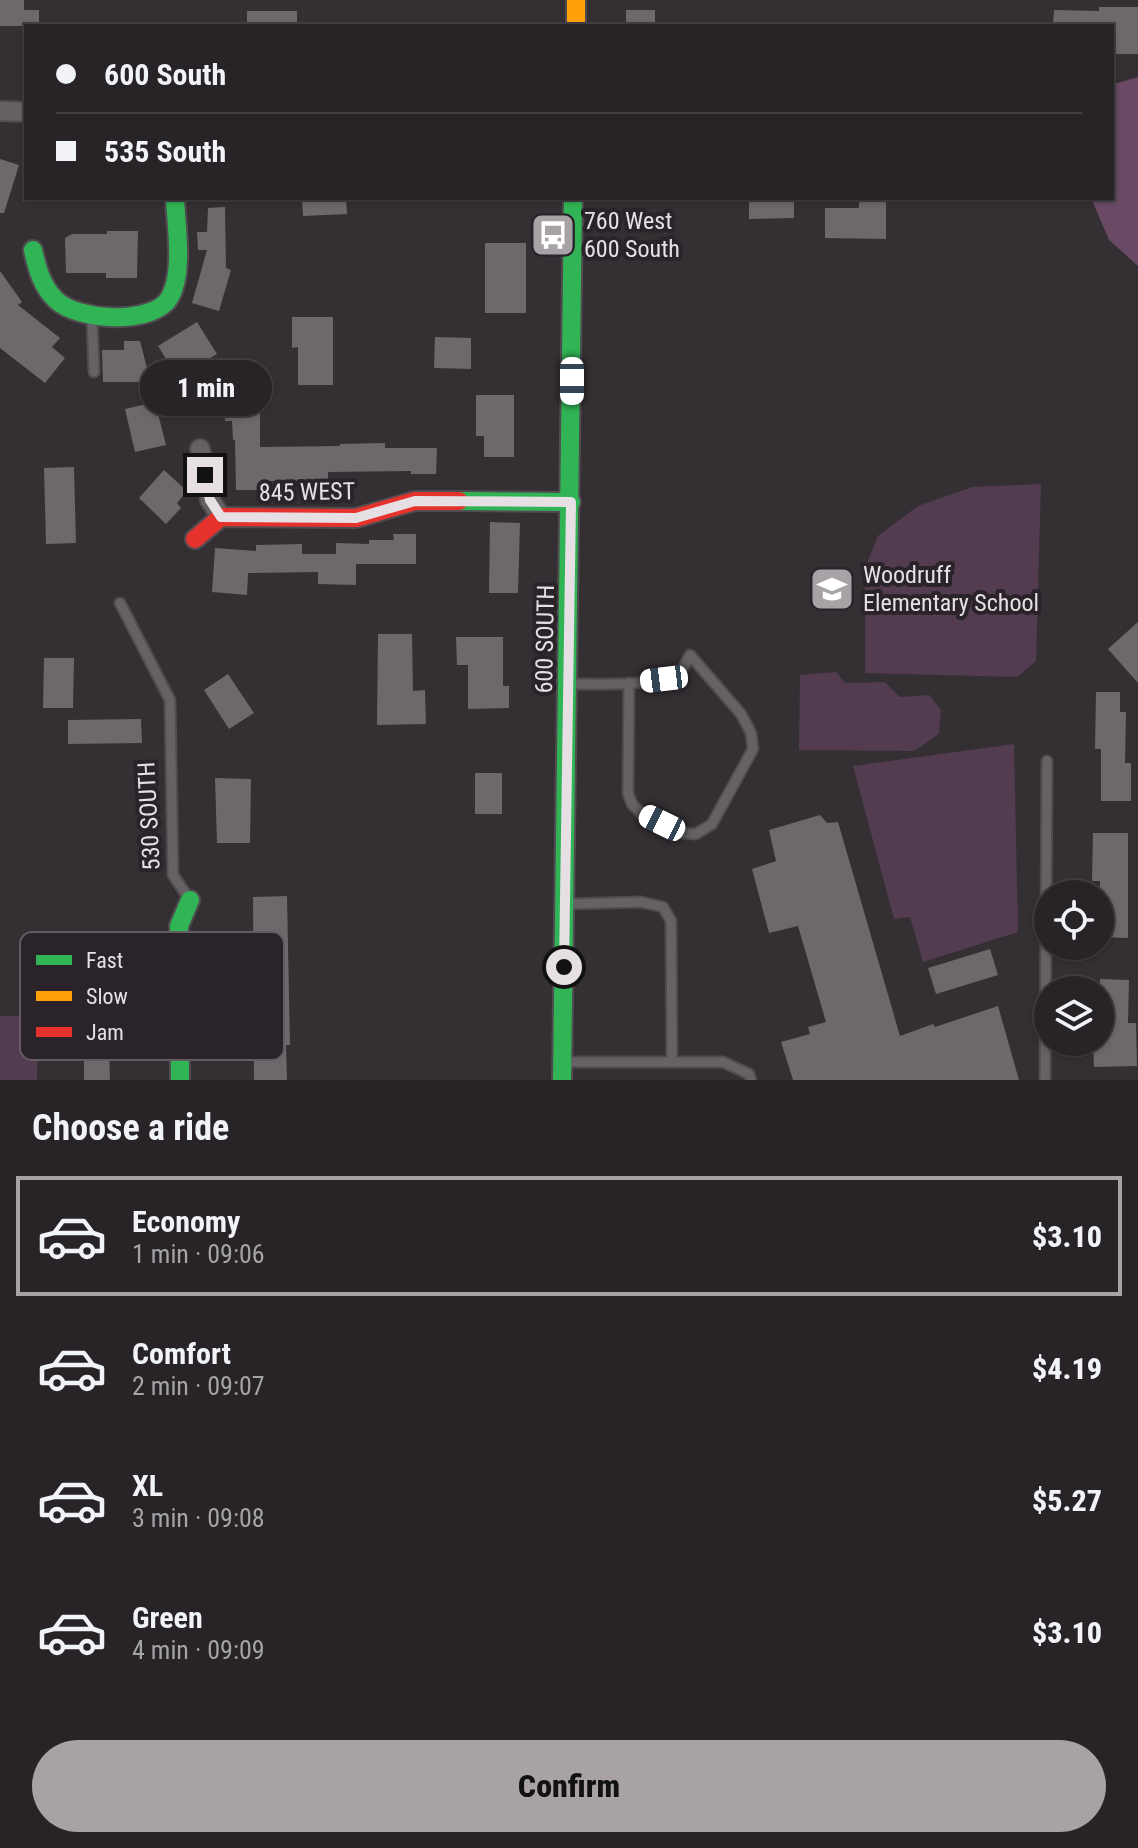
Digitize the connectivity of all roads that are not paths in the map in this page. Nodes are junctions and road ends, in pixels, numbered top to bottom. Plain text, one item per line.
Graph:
1 (576, 0) edge
2 (576, 24) edge
3 (0, 111) edge
4 (24, 112) edge
5 (175, 200) edge
6 (573, 200) edge
7 (33, 250) dead end
8 (92, 315) junction
9 (94, 372) dead end
10 (200, 449) dead end
11 (571, 502) junction
12 (221, 517) junction
13 (195, 539) dead end
14 (120, 603) dead end
15 (629, 683) junction
16 (568, 684) junction
17 (1047, 761) dead end
18 (190, 900) joint
19 (565, 904) junction
20 (179, 932) edge
21 (180, 1060) edge
22 (672, 1062) junction
23 (562, 1071) edge
24 (180, 1080) edge
25 (751, 1080) edge
26 (1045, 1080) edge

1 - 2 street
3 - 4 street
5 - 8 street
6 - 11 street, 600 SOUTH
7 - 8 street
8 - 9 lane
10 - 12 street
11 - 12 street, 845 WEST
11 - 16 street, 600 SOUTH
12 - 13 street
14 - 18 lane, 530 SOUTH
15 - 15 lane
15 - 16 lane
16 - 19 street, 600 SOUTH
17 - 26 lane
18 - 20 street, 530 SOUTH
19 - 22 lane
19 - 23 street, 600 SOUTH
21 - 24 street, 530 SOUTH
22 - 23 lane
22 - 25 lane

